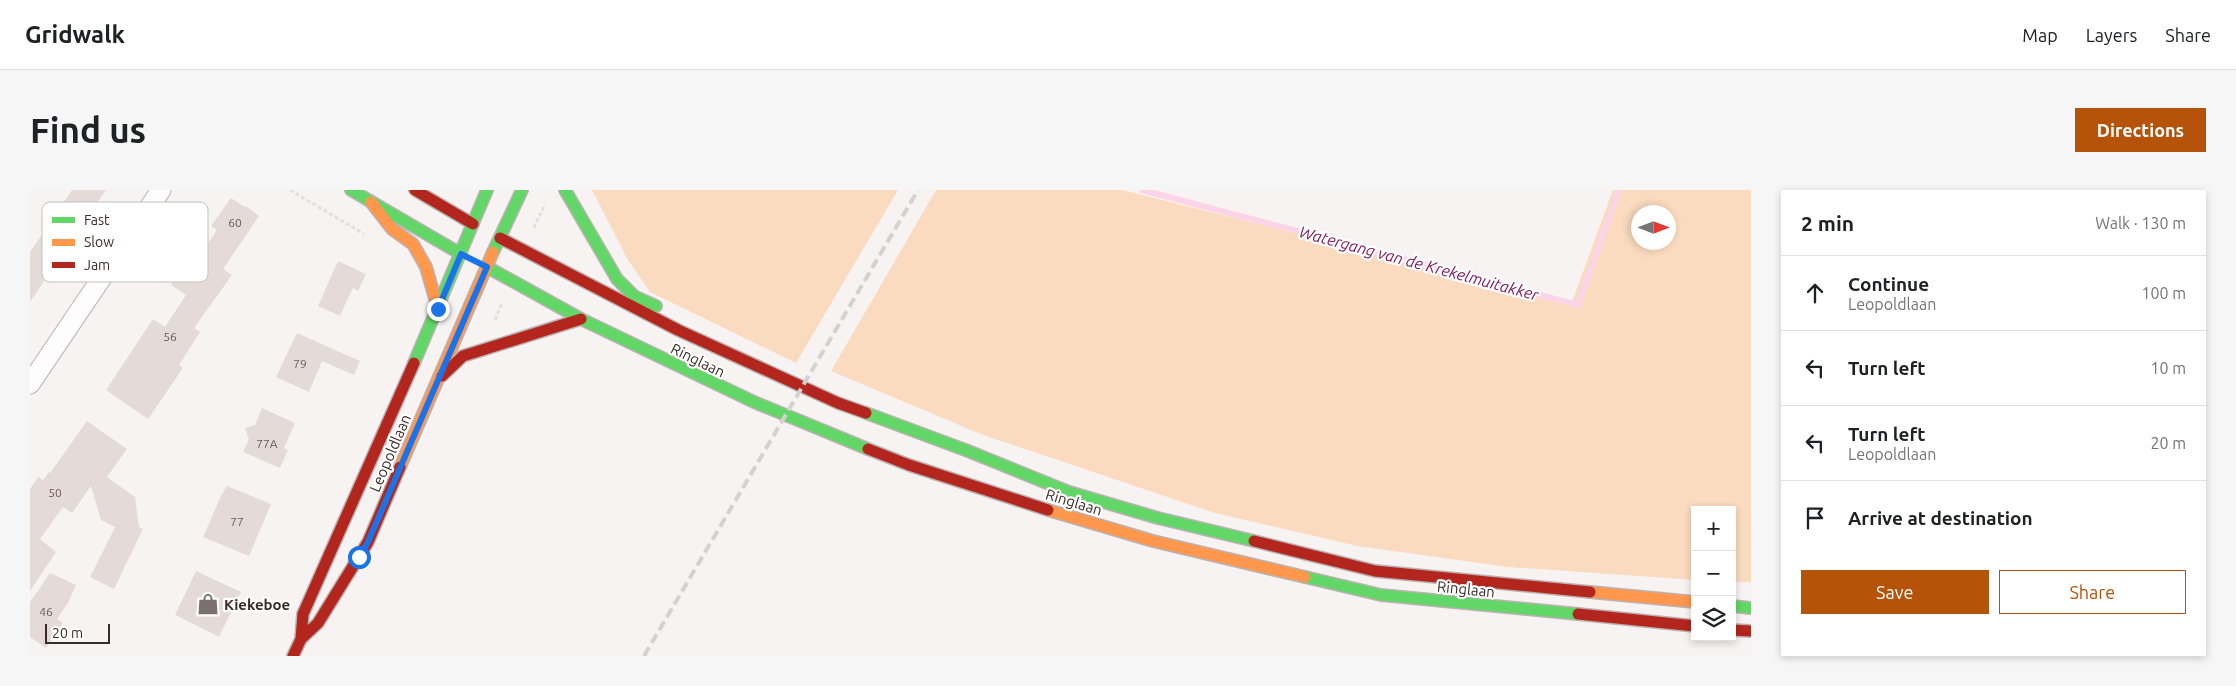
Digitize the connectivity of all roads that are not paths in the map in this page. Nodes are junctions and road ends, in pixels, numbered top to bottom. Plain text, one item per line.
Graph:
1 (161, 190) edge
2 (351, 190) edge
3 (415, 190) edge
4 (487, 190) edge
5 (522, 190) edge
6 (565, 190) edge
7 (153, 202) edge
8 (371, 202) junction
9 (473, 224) junction
10 (500, 238) junction
11 (474, 261) junction
12 (99, 282) edge
13 (438, 309) junction
14 (582, 318) junction
15 (678, 330) junction
16 (438, 380) junction
17 (30, 384) edge
18 (1691, 602) edge
19 (1736, 606) edge
20 (1751, 608) edge
21 (1691, 626) edge
22 (1736, 630) edge
23 (1751, 632) edge
24 (301, 639) junction
25 (293, 656) edge

1 - 7 street
2 - 8 main road, Ringlaan
3 - 9 main road
4 - 9 main road
5 - 10 main road
6 - 15 main road
8 - 11 main road, Ringlaan
8 - 13 main road
9 - 10 main road, Ringlaan
9 - 11 main road
10 - 11 main road
10 - 15 main road, Ringlaan
11 - 13 main road, Leopoldlaan
11 - 14 main road, Ringlaan
11 - 16 main road, Leopoldlaan
12 - 17 street
13 - 24 main road, Leopoldlaan
14 - 16 main road
14 - 21 main road, Ringlaan
15 - 18 main road, Ringlaan
16 - 24 main road, Leopoldlaan
19 - 20 main road
22 - 23 main road
24 - 25 main road, Leopoldlaan

